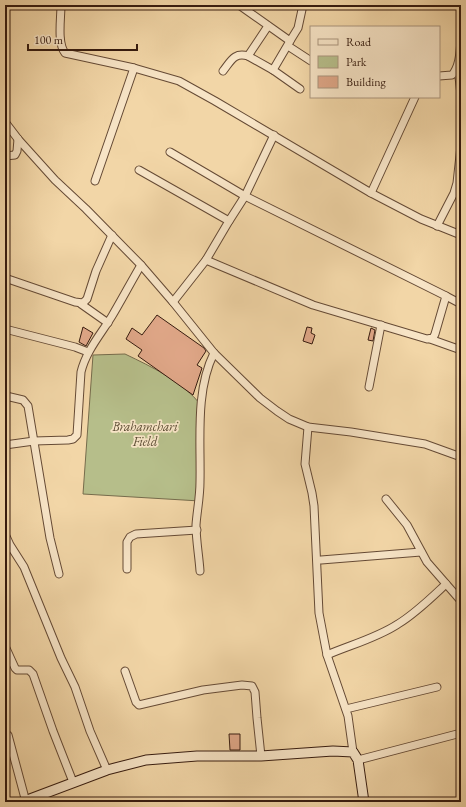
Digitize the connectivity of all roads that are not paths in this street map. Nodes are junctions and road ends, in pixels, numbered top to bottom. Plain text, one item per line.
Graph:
1 (61, 5) edge
2 (240, 5) edge
3 (303, 5) edge
4 (268, 26) junction
5 (461, 40) edge
6 (289, 43) junction
7 (248, 56) junction
8 (310, 60) edge
9 (134, 68) junction
10 (273, 70) junction
11 (223, 71) dead end
12 (440, 76) edge
13 (457, 77) edge
14 (300, 89) dead end
15 (461, 95) edge
16 (415, 98) edge
17 (5, 122) edge
18 (274, 135) junction
19 (18, 139) junction
20 (461, 146) edge
21 (170, 152) dead end
22 (5, 156) edge
23 (139, 170) dead end
24 (95, 181) dead end
25 (459, 184) edge
26 (371, 193) junction
27 (245, 196) junction
28 (229, 220) junction
29 (437, 226) junction
30 (112, 235) junction
31 (461, 235) edge
32 (206, 260) junction
33 (141, 265) junction
34 (5, 278) edge
35 (446, 296) junction
36 (173, 302) junction
37 (81, 304) junction
38 (461, 304) edge
39 (108, 323) junction
40 (381, 325) junction
41 (5, 329) edge
42 (430, 339) junction
43 (461, 350) edge
44 (88, 352) junction
45 (214, 353) junction
46 (369, 386) dead end
47 (6, 396) dead end
48 (308, 427) junction
49 (34, 441) junction
50 (5, 445) edge
51 (461, 457) edge
52 (386, 499) dead end
53 (197, 530) junction
54 (5, 534) edge
55 (421, 552) junction
56 (322, 560) dead end
57 (127, 569) dead end
58 (200, 570) dead end
59 (59, 574) dead end
60 (446, 584) junction
61 (461, 601) edge
62 (5, 646) edge
63 (327, 655) junction
64 (125, 671) dead end
65 (437, 687) dead end
66 (346, 709) junction
67 (461, 733) edge
68 (5, 734) edge
69 (353, 752) junction
70 (261, 756) junction
71 (358, 760) junction
72 (107, 770) junction
73 (73, 782) junction
74 (25, 802) edge
75 (364, 802) edge

1 - 9 street
2 - 4 street
3 - 6 street
4 - 6 street
4 - 7 street
5 - 13 street
6 - 8 street
6 - 10 street
7 - 10 street
7 - 11 street
9 - 18 street
9 - 24 street
10 - 14 street
12 - 13 street
13 - 15 street
16 - 26 street
17 - 19 street
18 - 26 street
18 - 27 street
19 - 22 street
19 - 30 street
20 - 25 street
21 - 27 street
23 - 28 street
25 - 29 street
26 - 29 street
27 - 28 street
27 - 35 street
28 - 32 street
29 - 31 street
30 - 33 street
30 - 37 street
32 - 36 street
32 - 40 street
33 - 36 street
33 - 39 street
34 - 37 street
35 - 38 street
35 - 42 street
36 - 45 street
37 - 39 street
39 - 44 street
40 - 42 street
40 - 46 street
41 - 44 street
42 - 43 street
44 - 49 street
45 - 48 street
45 - 53 street
47 - 49 street
48 - 51 street
48 - 63 street
49 - 50 street
49 - 59 street
52 - 55 street
53 - 57 street
53 - 58 street
54 - 72 street
55 - 56 street
55 - 60 street
60 - 61 street
60 - 63 street
62 - 73 street
63 - 66 street
64 - 70 street
65 - 66 street
66 - 69 street
67 - 71 street
68 - 74 street
69 - 70 street
69 - 71 street
70 - 72 street
71 - 75 street
72 - 73 street
73 - 74 street

